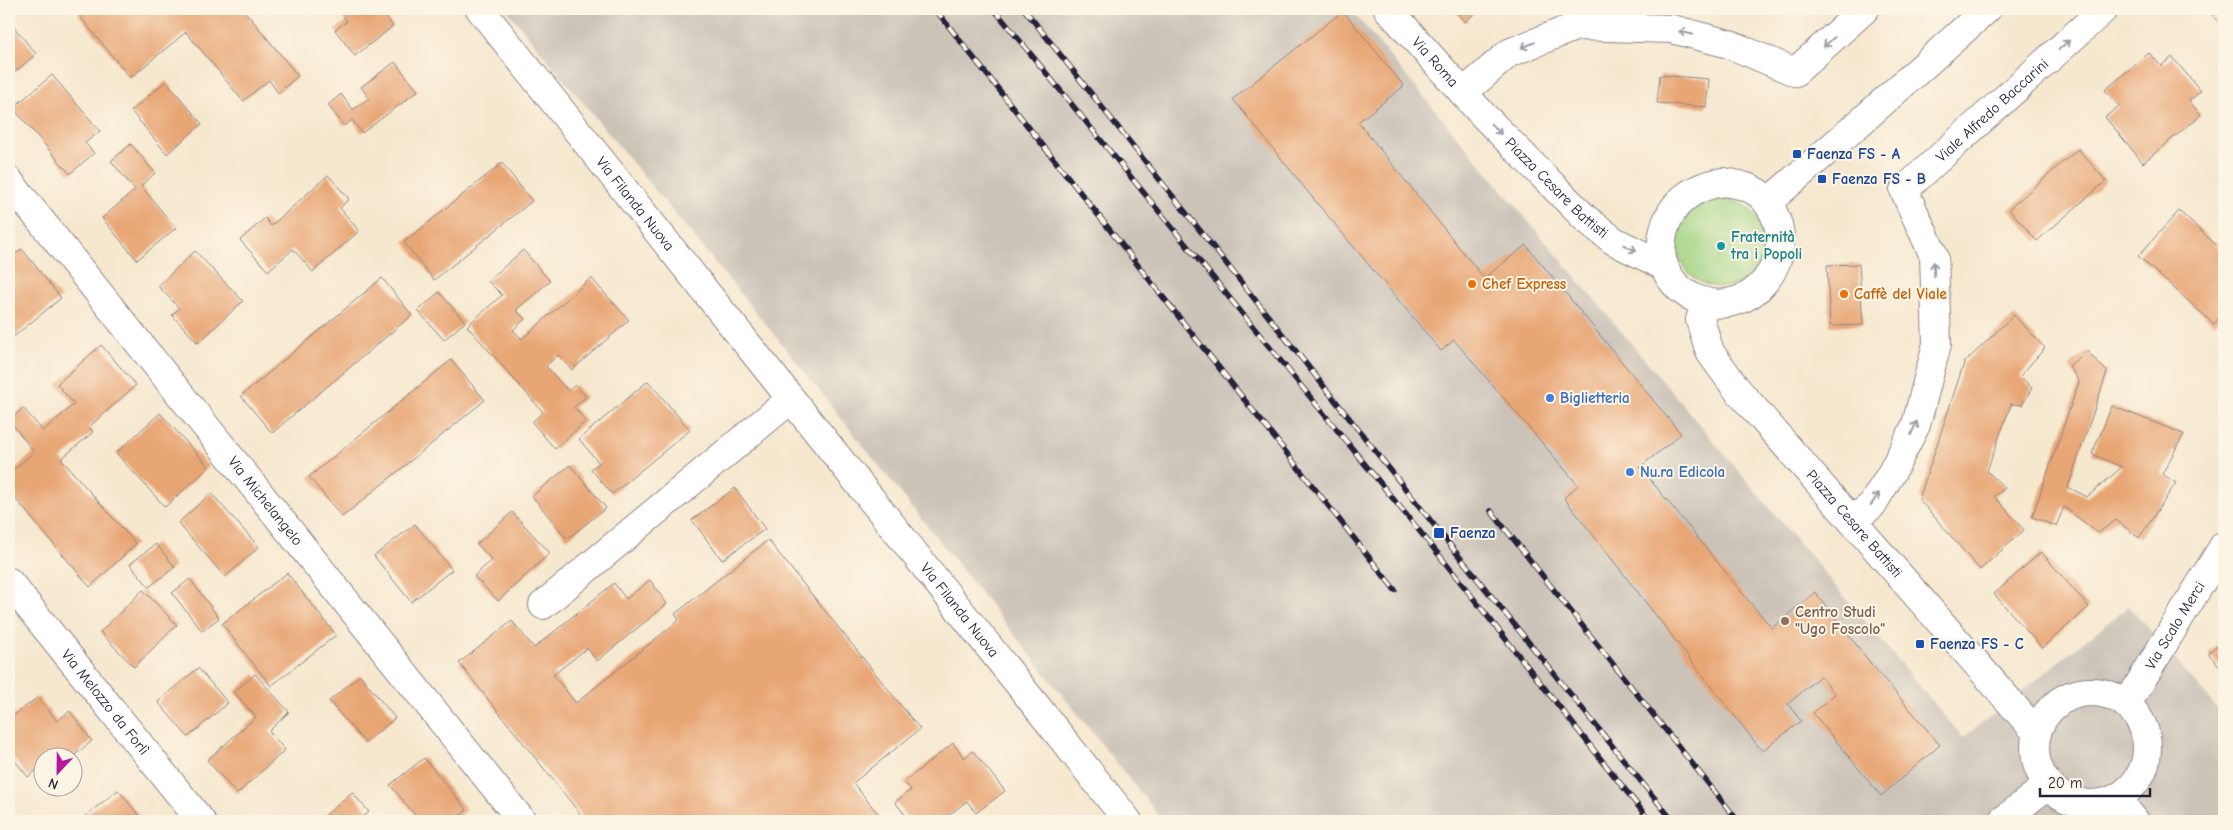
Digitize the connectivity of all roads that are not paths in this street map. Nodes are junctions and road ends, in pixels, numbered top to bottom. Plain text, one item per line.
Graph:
1 (480, 9) edge
2 (1388, 9) edge
3 (1865, 9) edge
4 (1987, 9) edge
5 (2104, 9) edge
6 (1463, 93) junction
7 (9, 181) edge
8 (1766, 204) junction
9 (1664, 266) junction
10 (1706, 302) junction
11 (791, 399) junction
12 (1852, 521) junction
13 (2224, 545) edge
14 (9, 582) edge
15 (543, 605) dead end
16 (2127, 704) junction
17 (2037, 732) junction
18 (2048, 785) junction
19 (2117, 798) junction
20 (201, 821) edge
21 (522, 821) edge
22 (1128, 821) edge
23 (2002, 821) edge
24 (2136, 821) edge

1 - 11 street, Via Filanda Nuova
2 - 6 street, Via Roma
3 -> 6 street
4 - 8 street
12 -> 5 street, Viale Alfredo Baccarini
6 -> 9 street, Piazza Cesare Battisti
7 - 21 street, Via Michelangelo
8 - 9 street
8 - 10 street
9 - 10 street
10 - 12 street, Piazza Cesare Battisti
11 - 15 street
11 - 22 street, Via Filanda Nuova
12 - 17 street, Piazza Cesare Battisti
13 - 16 street, Via Scalo Merci
14 - 20 street, Via Melozzo da Forlì
16 - 17 street
16 - 19 street
17 - 18 street
18 - 19 street
18 - 23 street
19 - 24 street

